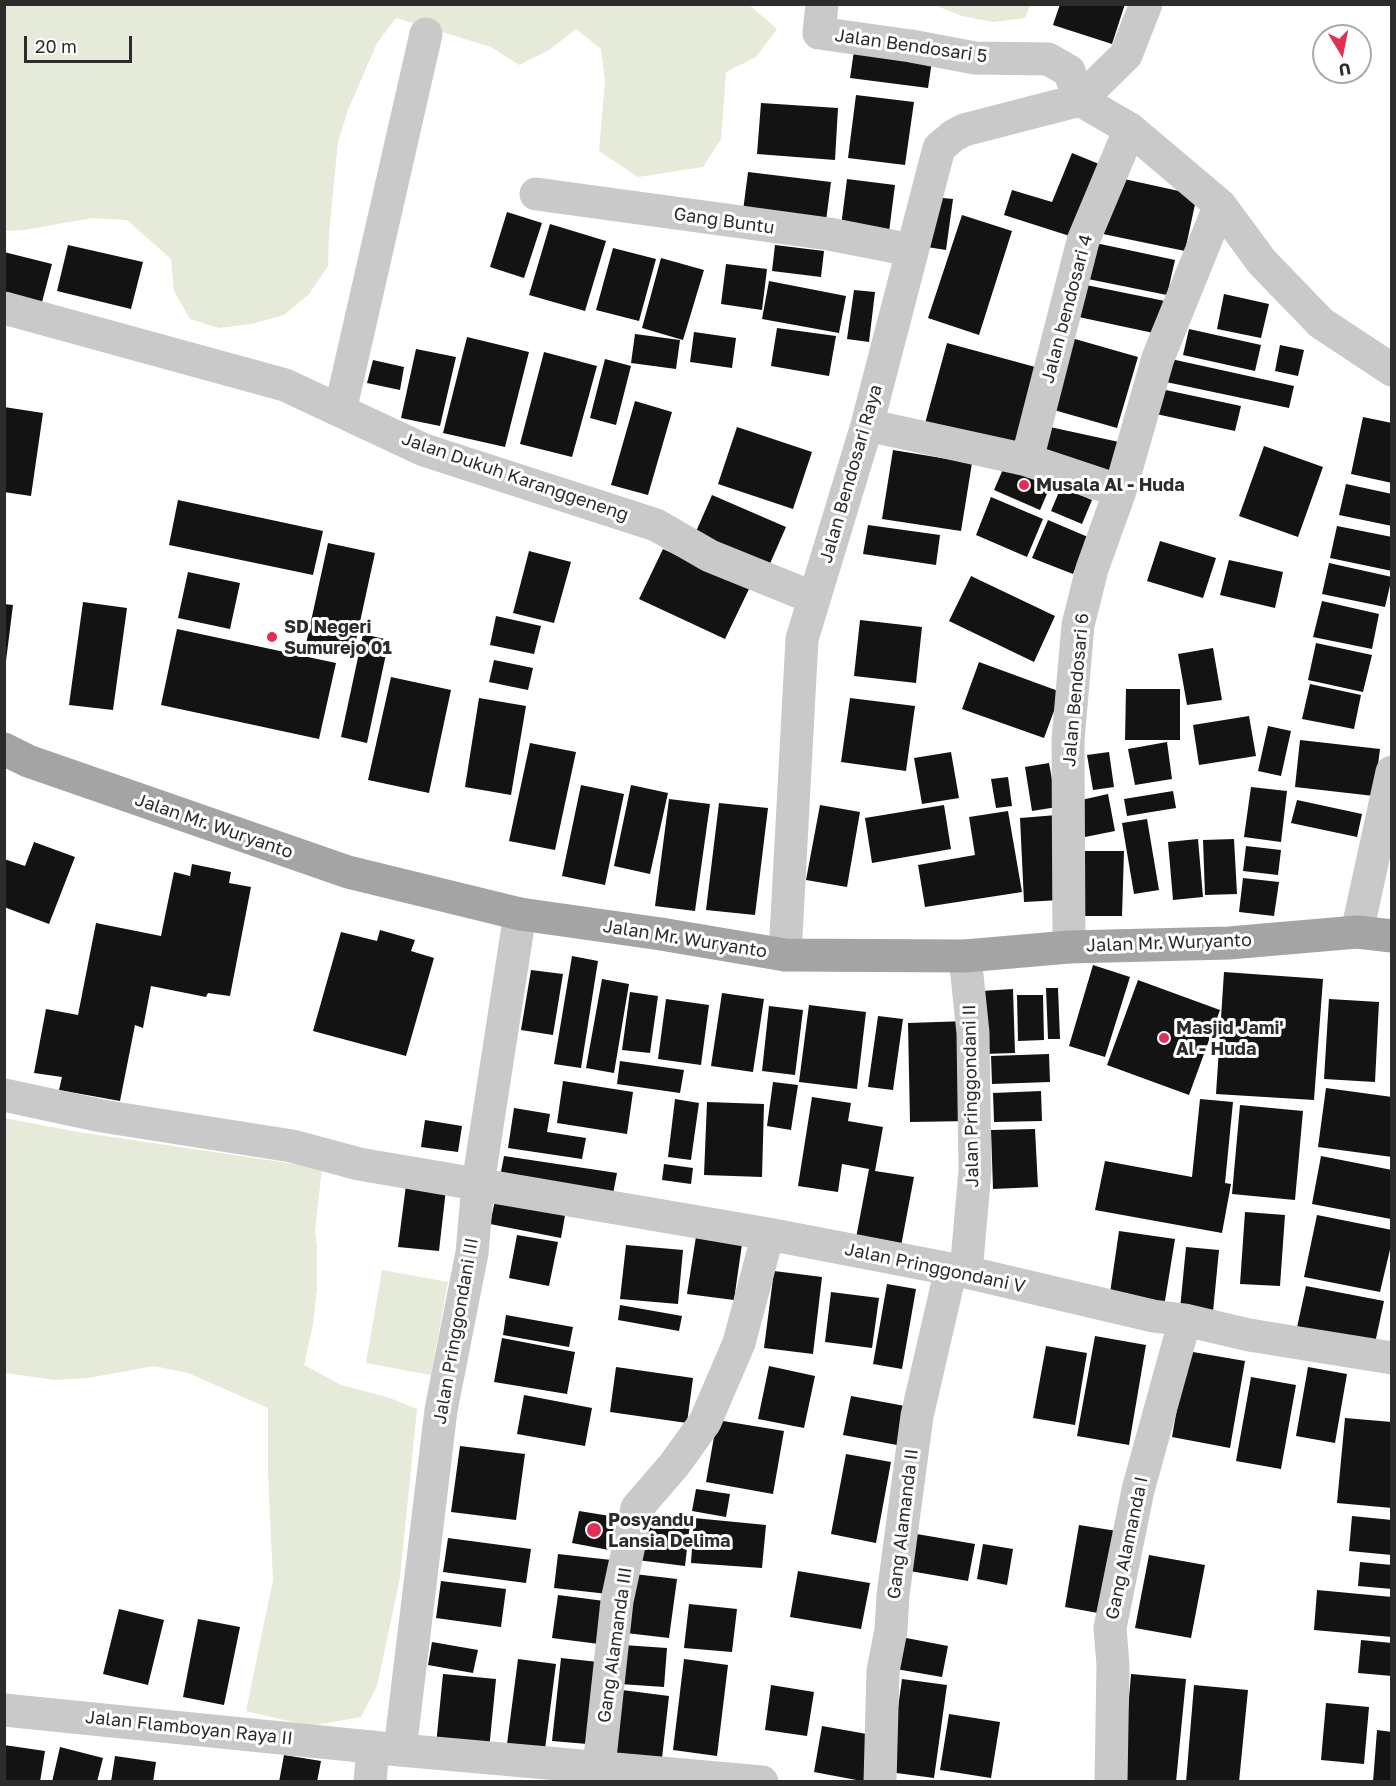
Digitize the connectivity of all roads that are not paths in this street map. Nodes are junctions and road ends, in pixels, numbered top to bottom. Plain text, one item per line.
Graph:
1 (822, 4) edge
2 (1146, 4) edge
3 (426, 34) dead end
4 (1080, 100) junction
5 (1130, 129) junction
6 (536, 194) dead end
7 (1220, 205) junction
8 (911, 250) junction
9 (4, 308) edge
10 (1392, 370) edge
11 (340, 411) junction
12 (867, 425) junction
13 (1027, 460) junction
14 (1120, 491) junction
15 (814, 598) junction
16 (4, 749) edge
17 (1392, 772) edge
18 (520, 914) junction
19 (1357, 932) junction
20 (1392, 936) edge
21 (1069, 947) junction
22 (785, 955) junction
23 (965, 956) junction
24 (4, 1095) edge
25 (478, 1184) junction
26 (768, 1233) junction
27 (958, 1270) junction
28 (1185, 1320) junction
29 (1392, 1359) edge
30 (4, 1710) edge
31 (386, 1748) junction
32 (599, 1767) junction
33 (370, 1782) edge
34 (762, 1782) edge
35 (880, 1782) edge
36 (1111, 1782) edge

1 - 4 street, Jalan Bendosari 5
2 - 4 street, Jalan Bendosari Raya
3 - 11 street
4 - 5 street
4 - 8 street, Jalan Bendosari Raya
5 - 7 street
5 - 13 street, Jalan bendosari 4
6 - 8 street, Gang Buntu
7 - 10 street
7 - 14 street, Jalan Bendosari 6
8 - 12 street, Jalan Bendosari Raya
9 - 11 street, Jalan Dukuh Karanggeneng
11 - 15 street, Jalan Dukuh Karanggeneng
12 - 13 street
12 - 15 street, Jalan Bendosari Raya
13 - 14 street
14 - 21 street, Jalan Bendosari 6
15 - 22 street, Jalan Bendosari Raya
16 - 18 main road, Jalan Mr. Wuryanto
17 - 19 street
18 - 22 main road, Jalan Mr. Wuryanto
18 - 25 street, Jalan Pringgondani III
19 - 20 main road, Jalan Mr. Wuryanto
19 - 21 main road, Jalan Mr. Wuryanto
21 - 23 main road, Jalan Mr. Wuryanto
22 - 23 main road, Jalan Mr. Wuryanto
23 - 27 street, Jalan Pringgondani II
24 - 25 street, Jalan Pringgondani V
25 - 26 street, Jalan Pringgondani V
25 - 31 street, Jalan Pringgondani III
26 - 27 street, Jalan Pringgondani V
26 - 32 street, Gang Alamanda III
27 - 28 street, Jalan Pringgondani V
27 - 35 street, Gang Alamanda II
28 - 29 street, Jalan Pringgondani V
28 - 36 street, Gang Alamanda I
30 - 31 street, Jalan Flamboyan Raya II
31 - 32 street, Jalan Flamboyan Raya II
31 - 33 street, Jalan Pringgondani III
32 - 34 street, Jalan Flamboyan Raya II

